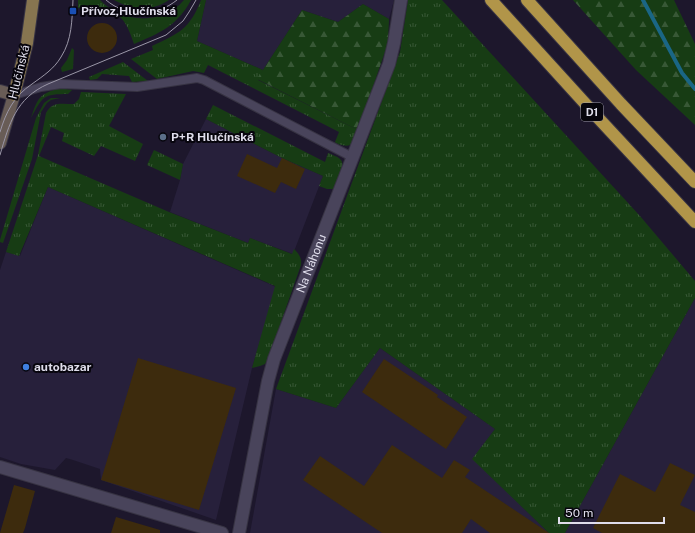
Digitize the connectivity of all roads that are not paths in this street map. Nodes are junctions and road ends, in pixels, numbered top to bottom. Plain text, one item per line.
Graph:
1 (33, 0) edge
2 (401, 0) edge
3 (491, 0) edge
4 (527, 0) edge
5 (0, 91) edge
6 (14, 95) junction
7 (0, 143) edge
8 (352, 157) junction
9 (695, 182) edge
10 (695, 222) edge
11 (0, 467) edge
12 (222, 533) edge
13 (238, 533) edge

1 - 6 main road, Hlučínská
2 - 8 street, Na Náhonu
3 - 10 highway, D1
4 - 9 highway, D1
5 - 6 street
6 - 7 street, Hlučínská
6 - 8 lane
8 - 13 street, Na Náhonu
11 - 12 street

